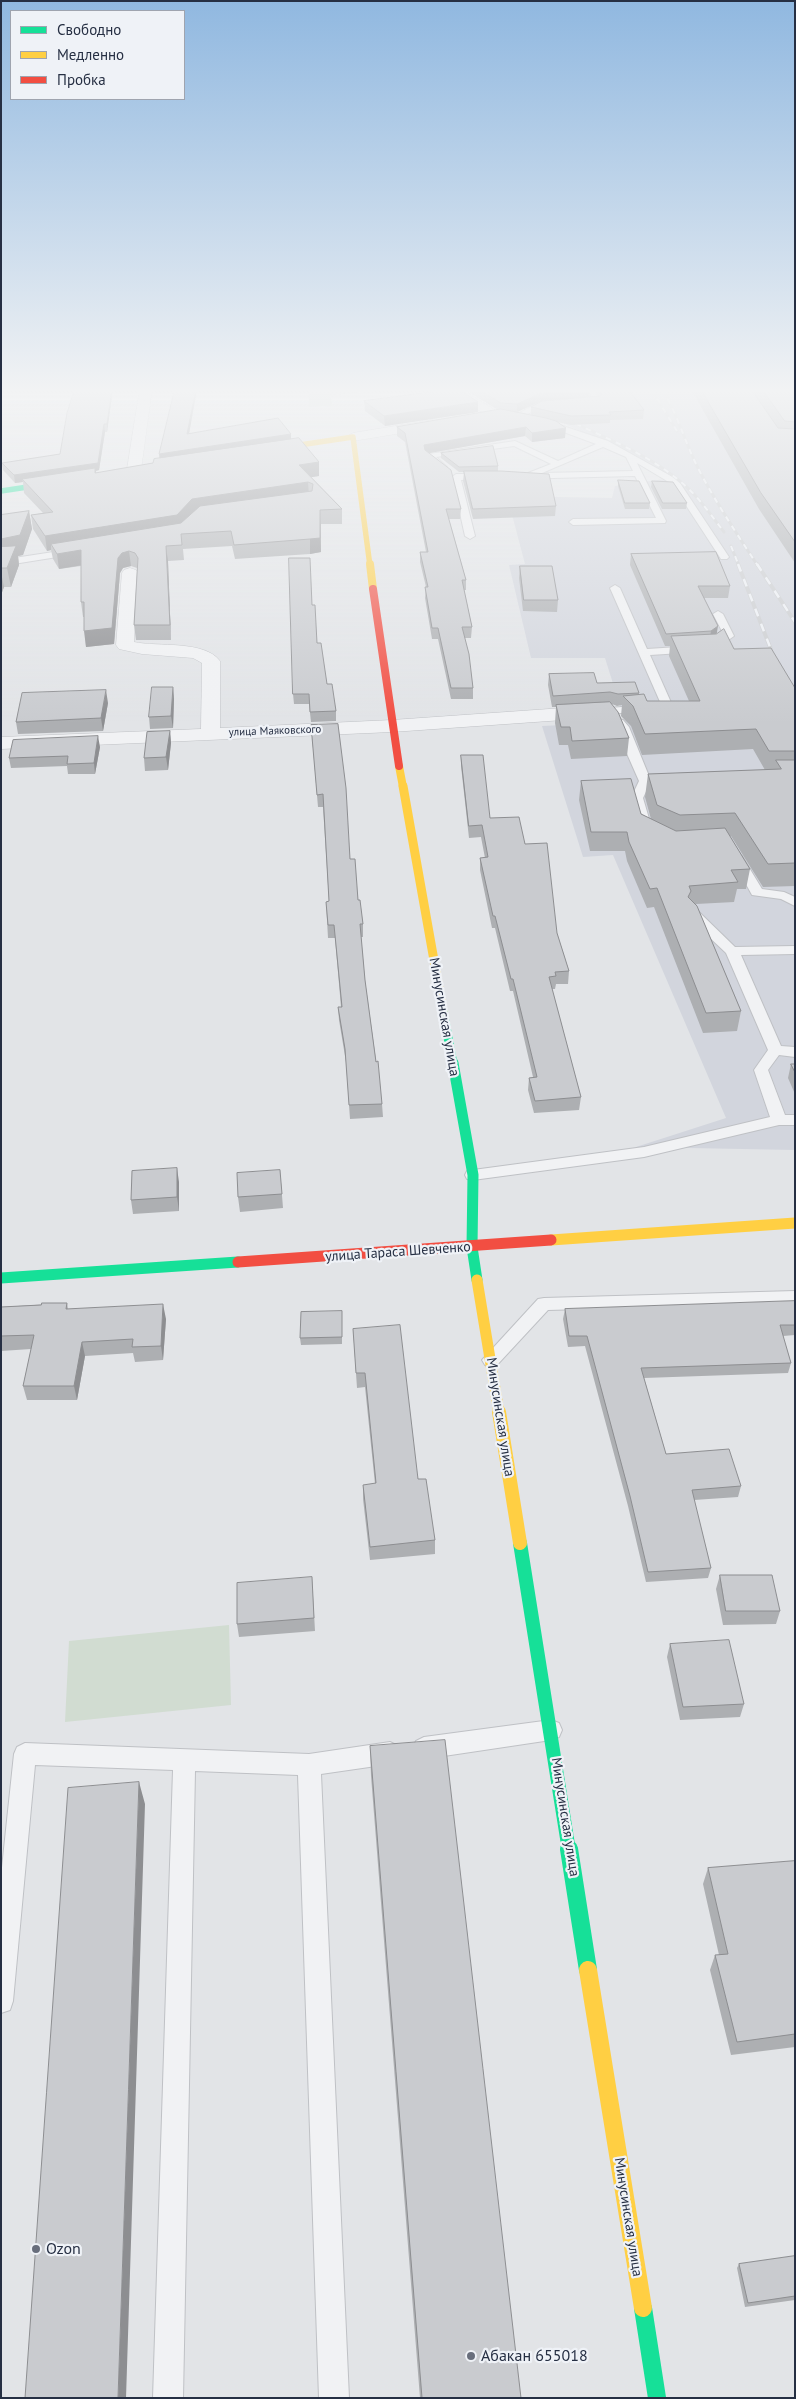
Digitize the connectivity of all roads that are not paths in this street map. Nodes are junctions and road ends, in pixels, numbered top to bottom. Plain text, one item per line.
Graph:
1 (362, 501) edge
2 (462, 501) edge
3 (652, 501) edge
4 (687, 501) edge
5 (573, 522) dead end
6 (470, 536) dead end
7 (80, 551) edge
8 (724, 557) dead end
9 (1, 563) edge
10 (130, 574) dead end
11 (615, 588) dead end
12 (718, 614) dead end
13 (643, 652) junction
14 (609, 711) junction
15 (392, 726) junction
16 (210, 734) junction
17 (1, 743) edge
18 (660, 837) edge
19 (732, 850) edge
20 (795, 902) edge
21 (694, 915) edge
22 (795, 950) edge
23 (732, 951) junction
24 (775, 1050) junction
25 (795, 1052) edge
26 (787, 1120) edge
27 (473, 1175) junction
28 (795, 1223) edge
29 (472, 1247) junction
30 (1, 1278) edge
31 (795, 1297) edge
32 (490, 1360) junction
33 (551, 1730) junction
34 (184, 1760) junction
35 (309, 1764) junction
36 (1, 2001) edge
37 (168, 2398) edge
38 (334, 2398) edge
39 (657, 2398) edge

1 - 15 street, Минусинская улица
2 - 6 lane
3 - 5 lane
4 - 8 lane
7 - 9 lane
10 - 16 street
11 - 13 lane
12 - 13 lane
13 - 14 lane
14 - 15 street, улица Маяковского
14 - 18 lane
15 - 16 street, улица Маяковского
15 - 27 street, Минусинская улица
16 - 17 street, улица Маяковского
19 - 20 lane
21 - 23 lane
22 - 23 lane
23 - 24 lane
24 - 25 lane
24 - 26 lane
26 - 27 lane
27 - 29 street, Минусинская улица
28 - 29 street, улица Тараса Шевченко
29 - 30 street, улица Тараса Шевченко
29 - 32 street, Минусинская улица
31 - 32 lane
32 - 33 street, Минусинская улица
33 - 35 lane
33 - 39 street, Минусинская улица
34 - 35 lane
34 - 36 lane
34 - 37 lane
35 - 38 lane

